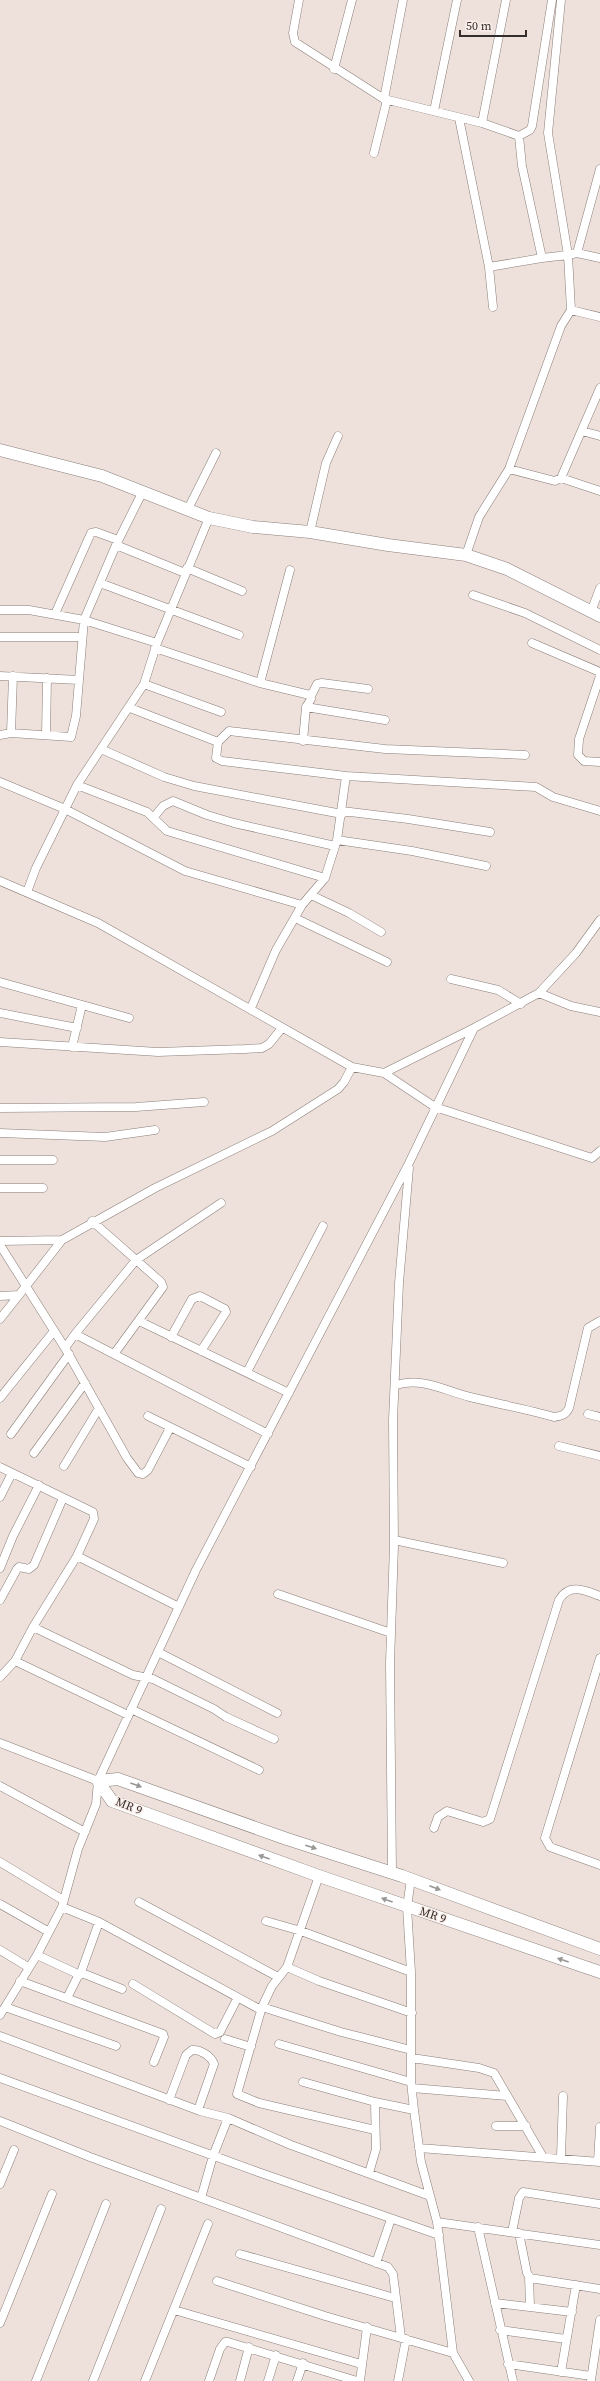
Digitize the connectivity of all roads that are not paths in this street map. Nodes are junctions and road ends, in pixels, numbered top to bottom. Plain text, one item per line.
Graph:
1 (299, 0) edge
2 (352, 0) edge
3 (403, 0) edge
4 (457, 0) edge
5 (506, 0) edge
6 (552, 0) edge
7 (561, 0) edge
8 (334, 69) junction
9 (385, 99) junction
10 (434, 111) junction
11 (459, 118) junction
12 (482, 123) junction
13 (519, 136) junction
14 (374, 153) dead end
15 (600, 170) edge
16 (578, 253) junction
17 (568, 255) junction
18 (542, 258) junction
19 (600, 258) edge
20 (489, 267) junction
21 (493, 307) dead end
22 (571, 310) junction
23 (600, 317) edge
24 (600, 388) edge
25 (582, 431) junction
26 (338, 436) dead end
27 (600, 436) edge
28 (0, 450) edge
29 (216, 453) dead end
30 (509, 469) junction
31 (561, 478) junction
32 (600, 490) edge
33 (143, 491) junction
34 (188, 509) junction
35 (209, 518) junction
36 (310, 532) junction
37 (117, 542) junction
38 (466, 554) junction
39 (290, 570) dead end
40 (186, 571) junction
41 (100, 583) junction
42 (600, 588) edge
43 (242, 591) dead end
44 (473, 595) dead end
45 (171, 609) junction
46 (0, 610) edge
47 (55, 614) junction
48 (595, 614) edge
49 (84, 620) junction
50 (239, 635) dead end
51 (0, 637) edge
52 (82, 637) junction
53 (532, 643) dead end
54 (156, 646) junction
55 (600, 650) edge
56 (600, 672) edge
57 (0, 676) edge
58 (13, 676) junction
59 (600, 676) edge
60 (47, 678) junction
61 (79, 680) junction
62 (260, 683) junction
63 (144, 684) junction
64 (368, 689) dead end
65 (311, 696) junction
66 (306, 707) junction
67 (130, 708) junction
68 (221, 712) dead end
69 (385, 720) dead end
70 (11, 733) junction
71 (0, 735) edge
72 (46, 735) junction
73 (303, 741) junction
74 (218, 742) junction
75 (101, 749) junction
76 (525, 756) dead end
77 (600, 762) edge
78 (346, 776) junction
79 (0, 782) edge
80 (77, 785) junction
81 (65, 809) junction
82 (600, 811) edge
83 (342, 813) junction
84 (154, 818) junction
85 (490, 832) dead end
86 (336, 843) junction
87 (486, 866) dead end
88 (326, 878) junction
89 (0, 881) edge
90 (27, 892) junction
91 (310, 895) junction
92 (302, 905) junction
93 (295, 918) junction
94 (600, 920) edge
95 (381, 932) dead end
96 (387, 962) dead end
97 (451, 979) dead end
98 (0, 982) edge
99 (539, 993) junction
100 (521, 1004) junction
101 (82, 1005) junction
102 (251, 1008) junction
103 (600, 1012) edge
104 (0, 1013) edge
105 (129, 1018) dead end
106 (77, 1028) junction
107 (282, 1028) junction
108 (474, 1028) junction
109 (0, 1042) edge
110 (72, 1047) junction
111 (352, 1067) junction
112 (384, 1073) junction
113 (204, 1102) dead end
114 (435, 1107) junction
115 (0, 1108) edge
116 (155, 1130) dead end
117 (0, 1133) edge
118 (600, 1151) edge
119 (0, 1160) edge
120 (53, 1160) dead end
121 (596, 1160) edge
122 (409, 1163) junction
123 (0, 1188) edge
124 (42, 1188) dead end
125 (221, 1202) dead end
126 (92, 1221) junction
127 (323, 1226) dead end
128 (62, 1240) junction
129 (0, 1241) edge
130 (0, 1245) edge
131 (136, 1260) junction
132 (26, 1289) junction
133 (19, 1295) junction
134 (0, 1296) edge
135 (0, 1319) edge
136 (139, 1321) junction
137 (600, 1321) edge
138 (54, 1331) junction
139 (75, 1334) junction
140 (171, 1336) junction
141 (67, 1351) junction
142 (201, 1351) junction
143 (114, 1354) junction
144 (247, 1372) junction
145 (85, 1383) junction
146 (396, 1385) junction
147 (289, 1393) junction
148 (0, 1398) edge
149 (99, 1408) junction
150 (588, 1414) dead end
151 (148, 1416) dead end
152 (600, 1416) edge
153 (170, 1428) junction
154 (11, 1434) dead end
155 (268, 1434) junction
156 (559, 1446) dead end
157 (34, 1453) dead end
158 (600, 1456) edge
159 (64, 1466) dead end
160 (0, 1467) edge
161 (251, 1467) junction
162 (12, 1473) junction
163 (39, 1485) junction
164 (0, 1497) edge
165 (63, 1498) junction
166 (394, 1540) junction
167 (76, 1556) junction
168 (503, 1563) dead end
169 (0, 1568) edge
170 (278, 1594) dead end
171 (600, 1596) edge
172 (0, 1600) edge
173 (178, 1607) junction
174 (33, 1627) junction
175 (391, 1633) junction
176 (158, 1652) junction
177 (600, 1658) edge
178 (15, 1661) junction
179 (0, 1677) edge
180 (146, 1677) junction
181 (129, 1712) junction
182 (277, 1713) dead end
183 (274, 1739) dead end
184 (0, 1742) edge
185 (259, 1770) dead end
186 (98, 1781) junction
187 (0, 1786) edge
188 (434, 1828) dead end
189 (85, 1832) junction
190 (0, 1862) edge
191 (600, 1865) edge
192 (392, 1873) junction
193 (319, 1876) junction
194 (411, 1879) junction
195 (139, 1902) dead end
196 (0, 1904) edge
197 (62, 1904) junction
198 (407, 1907) junction
199 (266, 1921) dead end
200 (98, 1922) junction
201 (49, 1932) junction
202 (301, 1932) junction
203 (600, 1949) edge
204 (0, 1950) edge
205 (37, 1955) junction
206 (28, 1967) junction
207 (287, 1967) junction
208 (411, 1972) junction
209 (600, 1972) edge
210 (80, 1974) junction
211 (278, 1977) junction
212 (20, 1981) junction
213 (133, 1984) dead end
214 (122, 1989) dead end
215 (67, 1998) junction
216 (237, 1999) junction
217 (5, 2008) junction
218 (261, 2009) junction
219 (412, 2013) junction
220 (0, 2015) edge
221 (0, 2036) edge
222 (225, 2039) dead end
223 (279, 2044) dead end
224 (116, 2046) dead end
225 (251, 2046) junction
226 (411, 2054) junction
227 (154, 2062) dead end
228 (0, 2078) edge
229 (303, 2082) dead end
230 (411, 2085) junction
231 (507, 2096) junction
232 (563, 2096) dead end
233 (170, 2100) junction
234 (375, 2102) junction
235 (198, 2110) junction
236 (414, 2110) junction
237 (228, 2118) junction
238 (0, 2121) edge
239 (496, 2126) dead end
240 (526, 2126) junction
241 (600, 2128) edge
242 (375, 2130) junction
243 (419, 2148) junction
244 (14, 2150) dead end
245 (213, 2156) junction
246 (543, 2157) junction
247 (561, 2157) junction
248 (599, 2161) edge
249 (369, 2173) junction
250 (0, 2184) edge
251 (52, 2194) dead end
252 (430, 2196) junction
253 (201, 2198) junction
254 (106, 2204) dead end
255 (600, 2204) edge
256 (161, 2209) dead end
257 (391, 2219) junction
258 (437, 2222) junction
259 (208, 2224) dead end
260 (478, 2227) junction
261 (516, 2232) junction
262 (439, 2235) junction
263 (600, 2245) edge
264 (240, 2254) dead end
265 (376, 2263) junction
266 (529, 2276) junction
267 (217, 2281) dead end
268 (576, 2286) junction
269 (600, 2289) edge
270 (395, 2298) junction
271 (495, 2303) junction
272 (530, 2306) junction
273 (174, 2310) junction
274 (572, 2312) junction
275 (600, 2320) edge
276 (0, 2323) edge
277 (367, 2327) junction
278 (500, 2330) junction
279 (403, 2338) junction
280 (566, 2339) junction
281 (248, 2347) junction
282 (454, 2353) junction
283 (276, 2355) junction
284 (303, 2363) junction
285 (361, 2364) junction
286 (508, 2364) junction
287 (326, 2372) junction
288 (561, 2372) junction
289 (591, 2378) edge
290 (36, 2381) edge
291 (93, 2381) edge
292 (146, 2381) edge
293 (209, 2381) edge
294 (240, 2381) edge
295 (268, 2381) edge
296 (297, 2381) edge
297 (324, 2381) edge
298 (356, 2381) edge
299 (398, 2381) edge
300 (469, 2381) edge
301 (512, 2381) edge

1 - 8 street
2 - 8 street
3 - 9 street
4 - 10 street
5 - 12 street
6 - 13 street
7 - 17 street
8 - 9 street
9 - 10 street
9 - 14 street
10 - 11 street
11 - 12 street
11 - 20 street
12 - 13 street
13 - 18 street
15 - 16 street
16 - 17 street
16 - 19 street
17 - 18 street
17 - 22 street
18 - 20 street
20 - 21 street
22 - 23 street
22 - 30 street
24 - 25 street
25 - 27 street
25 - 31 street
26 - 36 street
28 - 33 street
29 - 34 street
30 - 31 street
30 - 38 street
31 - 32 street
33 - 34 street
33 - 37 street
34 - 35 street
35 - 36 street
35 - 40 street
36 - 38 street
37 - 40 street
37 - 41 street
37 - 47 street
38 - 48 street
39 - 62 street
40 - 43 street
40 - 45 street
41 - 45 street
41 - 49 street
42 - 48 street
44 - 55 street
45 - 50 street
45 - 54 street
46 - 47 street
47 - 49 street
49 - 52 street
49 - 54 street
51 - 52 street
52 - 61 street
53 - 56 street
54 - 62 street
54 - 63 street
57 - 58 street
58 - 60 street
58 - 70 street
59 - 77 street
60 - 61 street
60 - 72 street
61 - 72 street
62 - 65 street
63 - 67 street
63 - 68 street
64 - 65 street
65 - 66 street
66 - 69 street
66 - 73 street
67 - 74 street
67 - 75 street
70 - 71 street
70 - 72 street
73 - 74 street
73 - 76 street
74 - 78 street
75 - 80 street
75 - 83 street
78 - 82 street
78 - 83 street
79 - 81 street
80 - 81 street
80 - 84 street
81 - 90 street
81 - 92 street
83 - 85 street
83 - 86 street
84 - 86 street
84 - 88 street
86 - 87 street
86 - 88 street
88 - 91 street
89 - 90 street
90 - 102 street
91 - 92 street
91 - 95 street
92 - 93 street
93 - 96 street
93 - 102 street
94 - 99 street
97 - 100 street
98 - 101 street
99 - 100 street
99 - 103 street
100 - 108 street
101 - 105 street
101 - 106 street
102 - 107 street
104 - 106 street
106 - 110 street
107 - 110 street
107 - 111 street
108 - 112 street
108 - 114 street
109 - 110 street
111 - 112 street
111 - 126 street
112 - 114 street
113 - 115 street
114 - 121 street
114 - 122 street
116 - 117 street
118 - 121 street
119 - 120 street
122 - 146 street
122 - 147 street
123 - 124 street
125 - 131 street
126 - 128 street
126 - 131 street
127 - 144 street
128 - 129 street
128 - 132 street
130 - 132 street
131 - 136 street
131 - 139 street
132 - 133 street
132 - 138 street
133 - 134 street
133 - 135 street
136 - 140 street
136 - 143 street
137 - 146 street
138 - 141 street
138 - 148 street
139 - 141 street
139 - 143 street
140 - 142 street
140 - 142 street
141 - 145 street
141 - 154 street
142 - 144 street
143 - 155 street
144 - 147 street
145 - 149 street
145 - 157 street
146 - 166 street
147 - 155 street
149 - 153 street
149 - 159 street
150 - 152 street
151 - 153 street
153 - 161 street
155 - 161 street
156 - 158 street
160 - 162 street
161 - 173 street
162 - 163 street
162 - 164 street
163 - 165 street
163 - 169 street
165 - 167 street
165 - 172 street
166 - 168 street
166 - 175 street
167 - 173 street
167 - 174 street
170 - 175 street
171 - 188 street
173 - 176 street
174 - 178 street
174 - 180 street
175 - 192 street
176 - 180 street
176 - 182 street
177 - 191 street
178 - 179 street
178 - 181 street
180 - 181 street
180 - 183 street
181 - 185 street
181 - 186 street
184 - 186 street
186 - 189 street
186 -> 192 street, MR 9
193 -> 186 street, MR 9
187 - 189 street
189 - 197 street
190 - 197 street
192 - 194 street, MR 9
198 -> 193 street, MR 9
193 - 202 street
194 - 198 street
194 -> 203 street, MR 9
195 - 211 street
196 - 201 street
197 - 200 street
197 - 201 street
198 - 208 street
209 -> 198 street, MR 9
199 - 202 street
200 - 210 street
200 - 216 street
201 - 205 street
202 - 207 street
202 - 208 street
204 - 206 street
205 - 206 street
205 - 210 street
206 - 212 street
207 - 211 street
207 - 219 street
208 - 219 street
210 - 214 street
210 - 215 street
211 - 218 street
212 - 215 street
212 - 217 street
213 - 216 street
215 - 227 street
216 - 218 street
217 - 220 street
217 - 224 street
218 - 225 street
218 - 226 street
219 - 226 street
221 - 233 street
222 - 225 street
223 - 230 street
225 - 242 street
226 - 230 street
226 - 231 street
228 - 245 street
229 - 234 street
230 - 231 street
230 - 236 street
231 - 240 street
232 - 247 street
233 - 235 street
233 - 235 street
234 - 236 street
234 - 242 street
235 - 237 street
236 - 243 street
237 - 245 street
237 - 249 street
238 - 253 street
239 - 240 street
240 - 246 street
241 - 248 street
242 - 249 street
243 - 246 street
243 - 252 street
244 - 250 street
245 - 253 street
245 - 257 street
246 - 247 street
247 - 248 street
249 - 252 street
251 - 276 street
252 - 258 street
253 - 265 street
254 - 290 street
255 - 261 street
256 - 291 street
257 - 262 street
257 - 265 street
258 - 260 street
258 - 262 street
259 - 273 street
260 - 261 street
260 - 271 street
261 - 263 street
261 - 266 street
262 - 282 street
264 - 270 street
265 - 270 street
266 - 268 street
266 - 272 street
267 - 277 street
268 - 269 street
268 - 274 street
270 - 279 street
271 - 272 street
271 - 278 street
272 - 274 street
273 - 285 street
273 - 292 street
274 - 280 street
275 - 289 street
277 - 279 street
277 - 285 street
278 - 280 street
278 - 286 street
279 - 282 street
279 - 299 street
280 - 288 street
281 - 283 street
281 - 293 street
281 - 294 street
282 - 300 street
283 - 284 street
283 - 295 street
284 - 287 street
284 - 296 street
285 - 298 street
286 - 288 street
286 - 301 street
287 - 297 street
287 - 298 street
288 - 289 street

